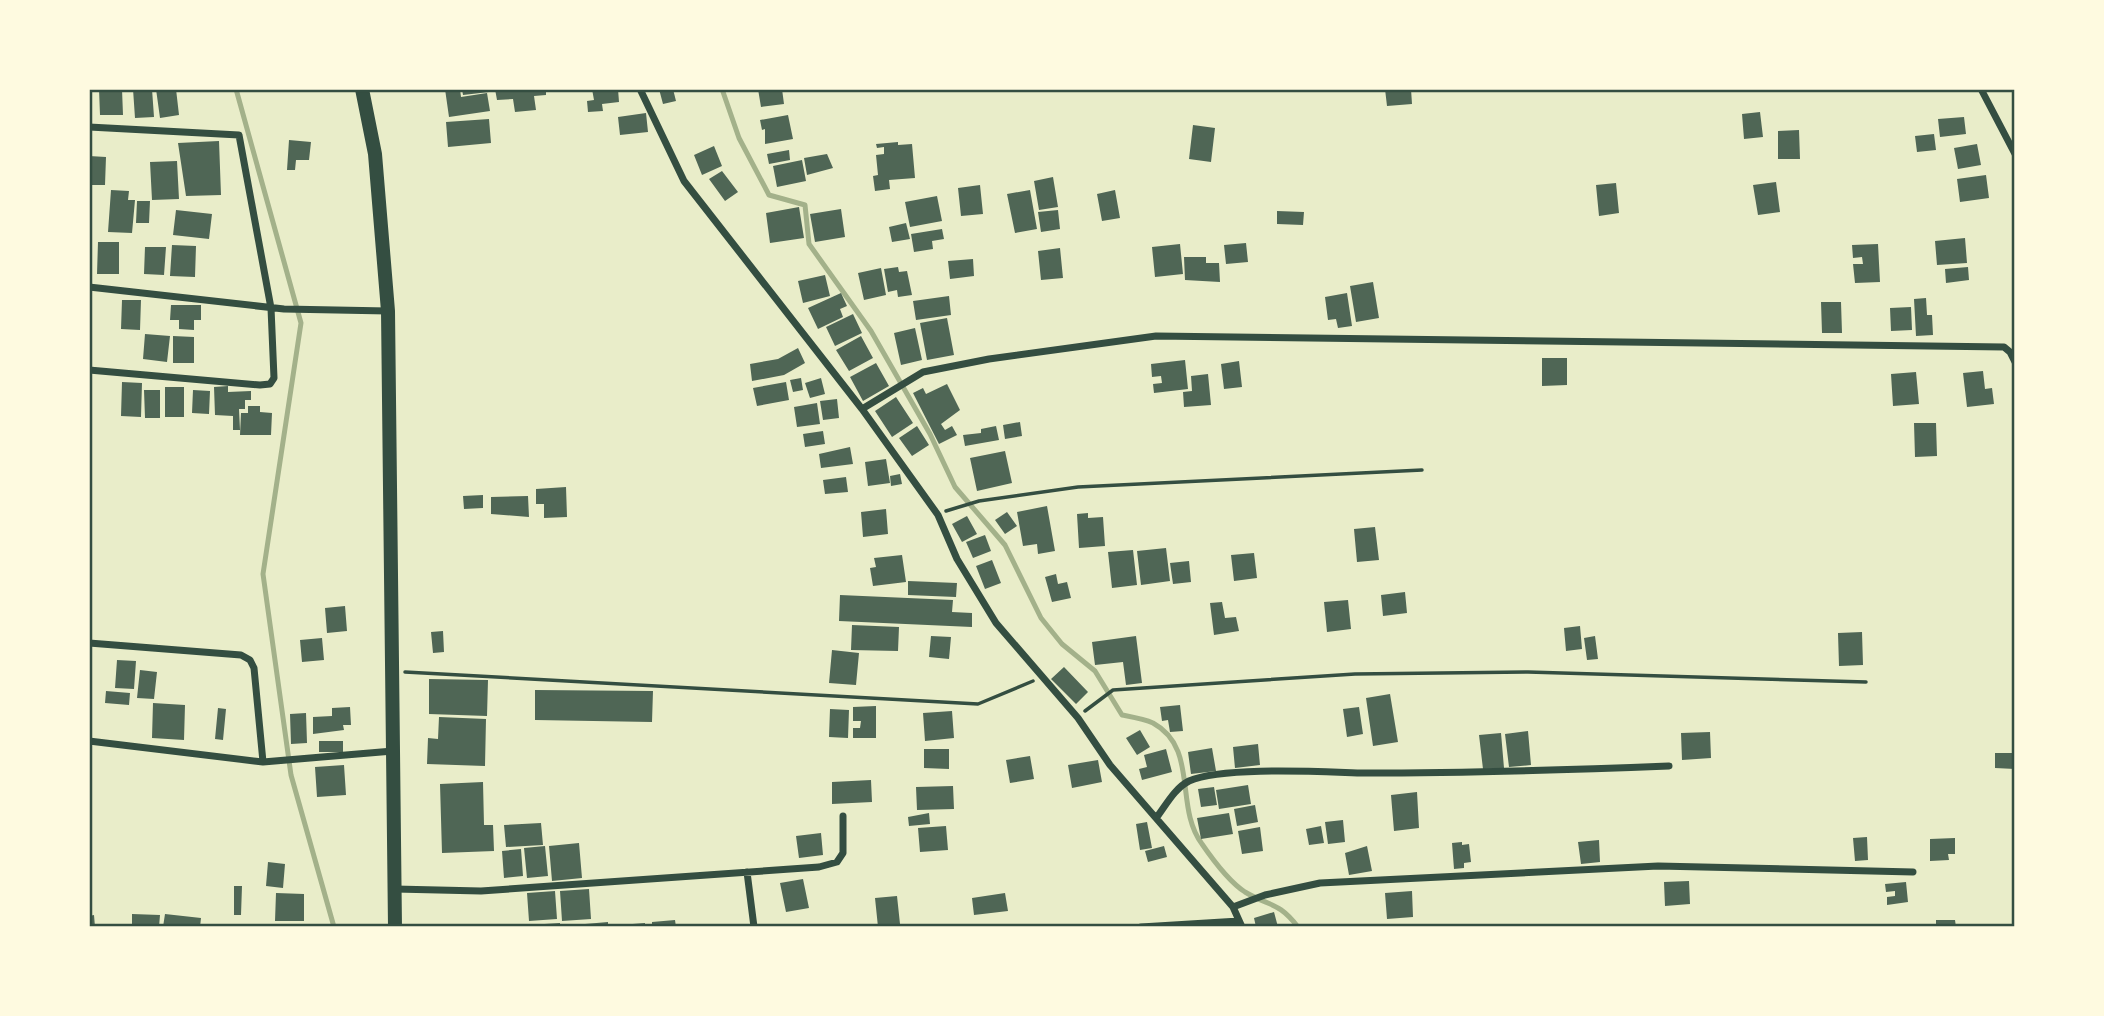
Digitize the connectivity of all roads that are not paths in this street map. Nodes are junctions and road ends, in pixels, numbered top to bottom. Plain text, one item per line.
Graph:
1 (362, 89) edge
2 (640, 89) edge
3 (1981, 89) edge
4 (89, 127) edge
5 (2015, 154) edge
6 (89, 287) edge
7 (271, 308) junction
8 (388, 311) junction
9 (2015, 362) edge
10 (89, 370) edge
11 (862, 409) junction
12 (89, 643) edge
13 (89, 741) edge
14 (393, 751) junction
15 (264, 762) junction
16 (1669, 766) dead end
17 (844, 816) dead end
18 (1157, 817) junction
19 (747, 872) junction
20 (1913, 872) dead end
21 (394, 889) junction
22 (1233, 907) junction
23 (1241, 924) edge
24 (395, 927) edge
25 (754, 927) edge
26 (1141, 927) edge

1 - 8 main road
2 - 11 street
3 - 5 street
4 - 7 street
6 - 7 street
7 - 8 street
7 - 10 street
8 - 14 main road
9 - 11 street
11 - 18 street
12 - 15 street
13 - 15 street
14 - 15 street
14 - 21 main road
16 - 18 street
17 - 19 street
18 - 22 street
19 - 21 street
19 - 25 street
20 - 22 street
21 - 24 main road
22 - 23 street
23 - 26 street

